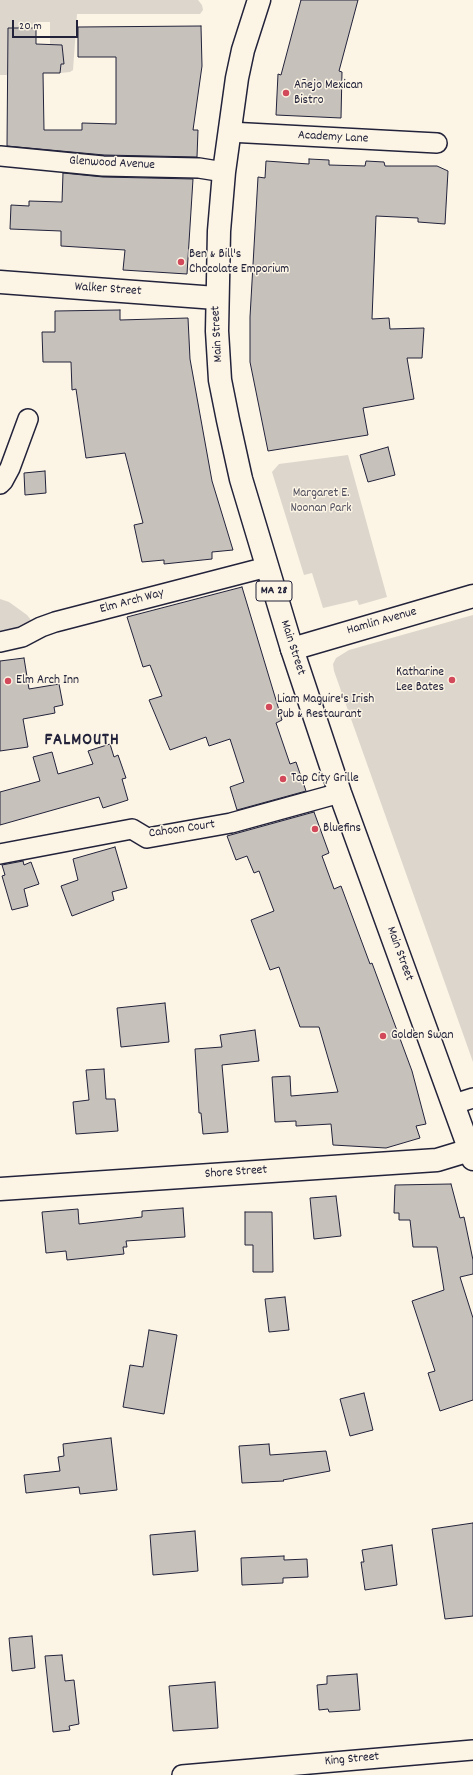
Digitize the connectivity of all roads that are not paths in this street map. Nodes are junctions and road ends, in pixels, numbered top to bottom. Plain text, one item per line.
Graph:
1 (259, 0) edge
2 (229, 132) junction
3 (437, 143) dead end
4 (0, 156) edge
5 (224, 172) junction
6 (0, 282) edge
7 (216, 298) junction
8 (28, 419) dead end
9 (0, 484) edge
10 (267, 567) junction
11 (473, 596) edge
12 (0, 642) edge
13 (292, 649) junction
14 (340, 793) junction
15 (0, 854) edge
16 (463, 1101) edge
17 (471, 1155) edge
18 (0, 1189) edge
19 (473, 1750) edge
20 (182, 1775) edge

1 - 2 main road, Main Street / MA 28
2 - 3 street, Academy Lane
2 - 5 main road, Main Street / MA 28
4 - 5 street, Glenwood Avenue
5 - 7 main road, Main Street / MA 28
6 - 7 main road, Walker Street
7 - 10 main road, Main Street / MA 28
8 - 9 street
10 - 12 street, Elm Arch Way
10 - 13 main road, Main Street / MA 28
11 - 13 main road, Hamlin Avenue
13 - 14 main road, Main Street / MA 28
14 - 15 street, Cahoon Court
14 - 16 main road, Main Street / MA 28
16 - 17 main road, Main Street / MA 28
17 - 18 main road, Shore Street
19 - 20 street, King Street

